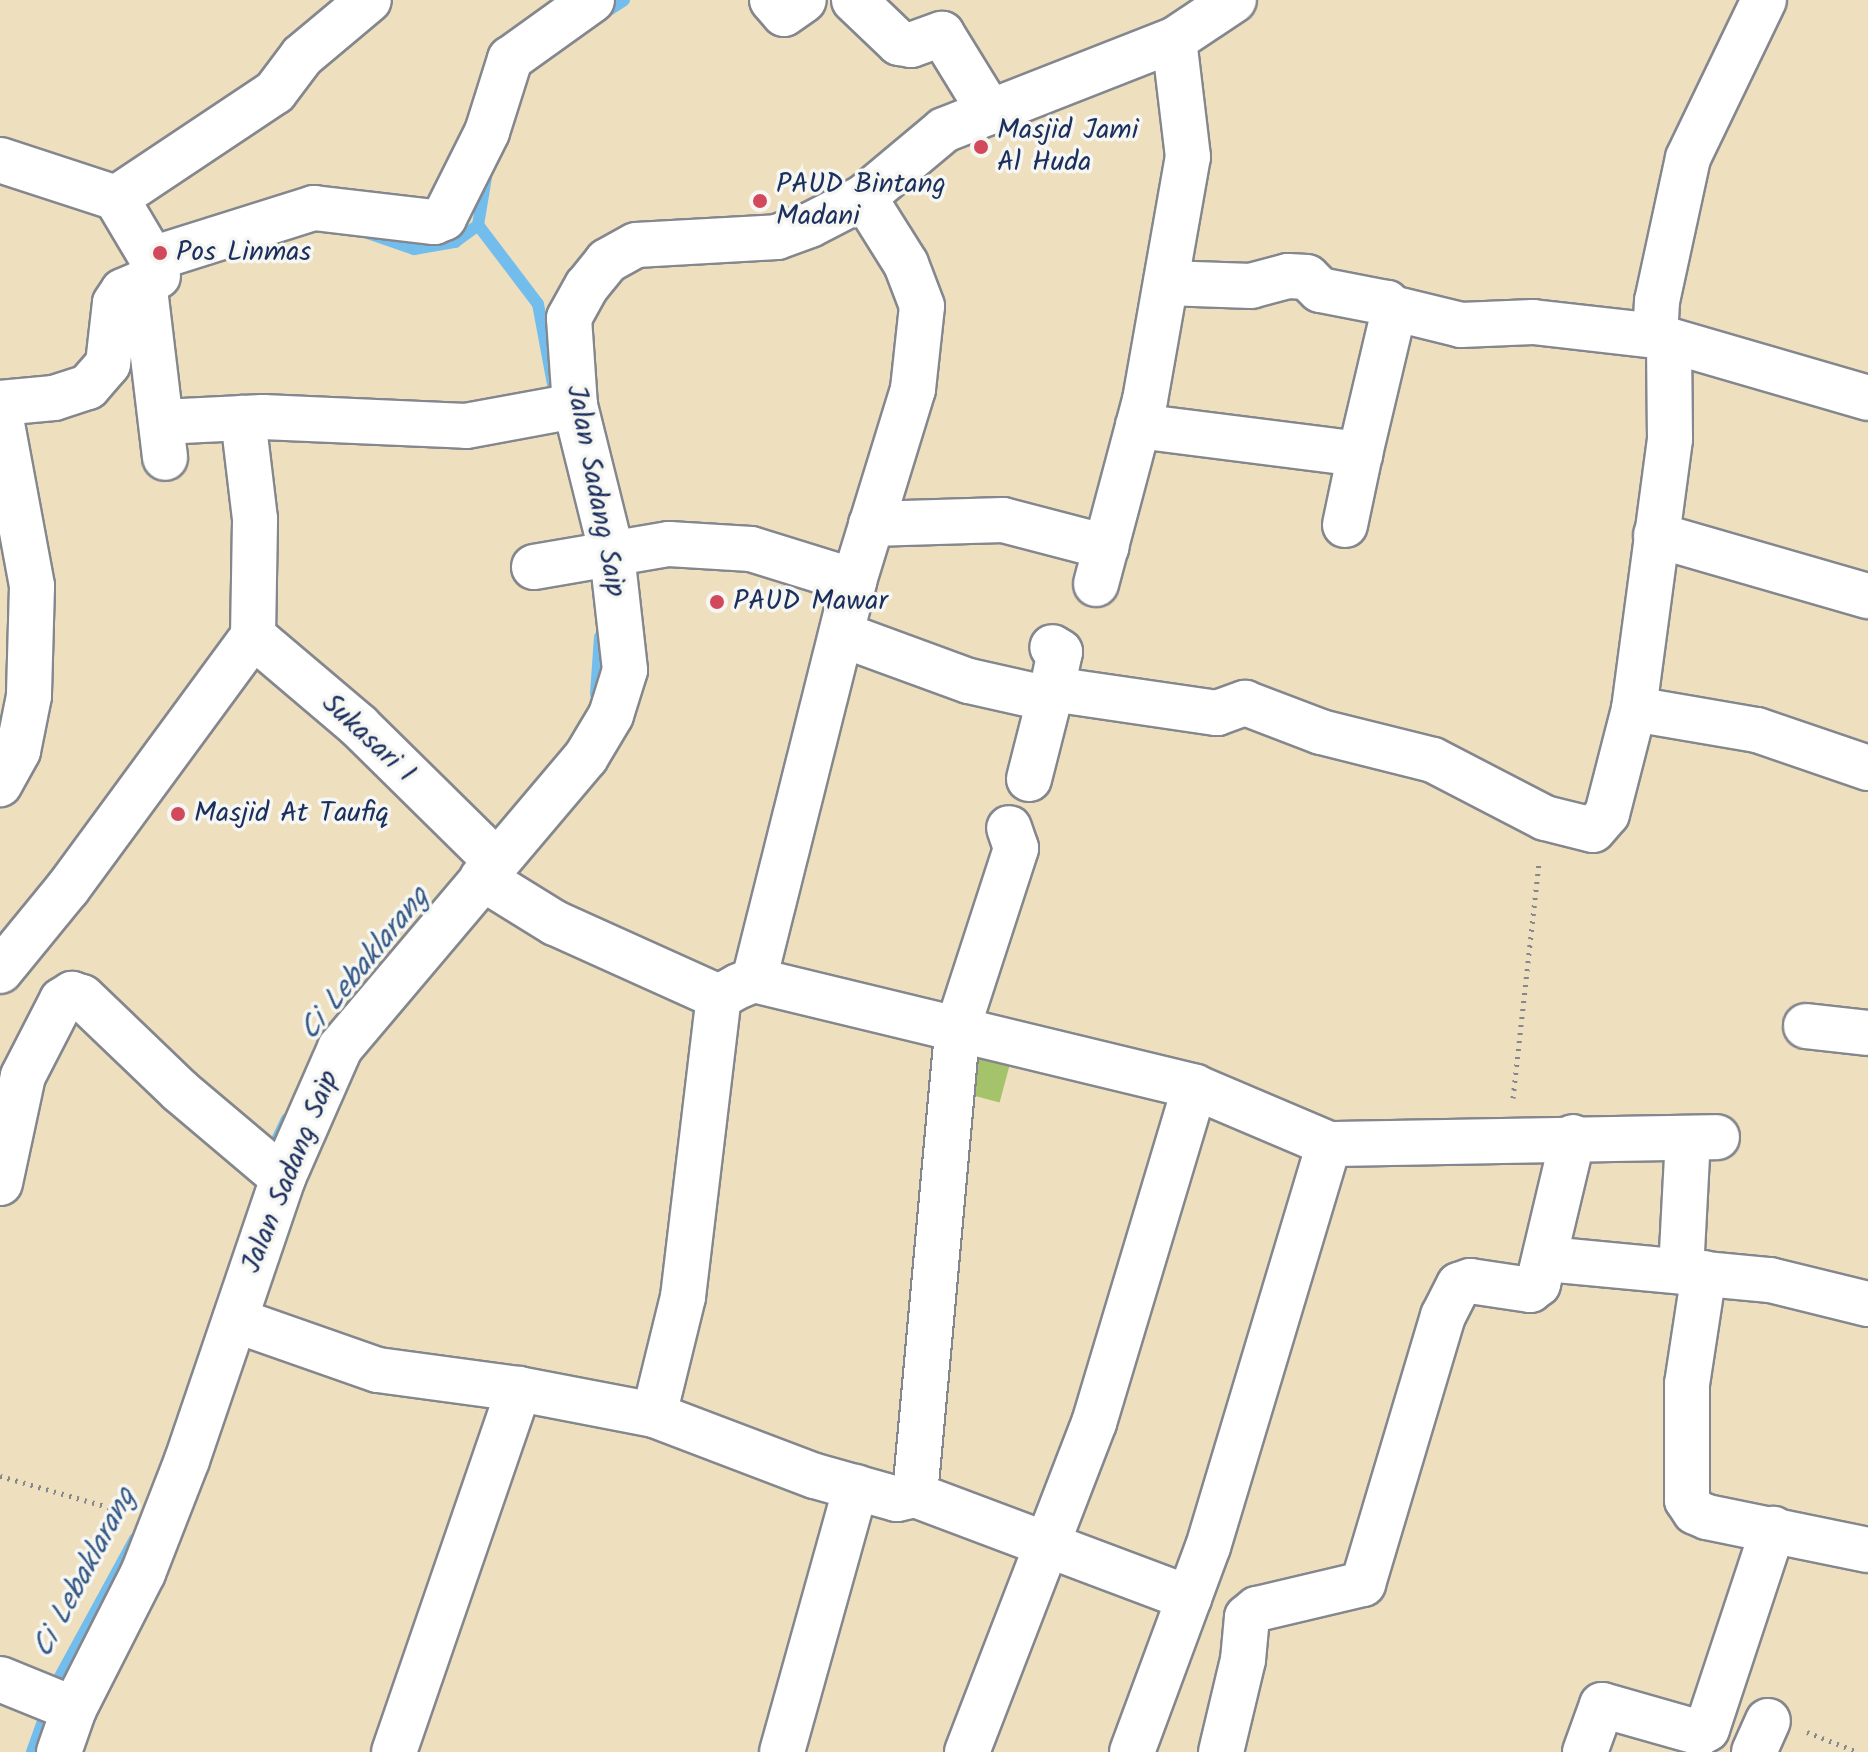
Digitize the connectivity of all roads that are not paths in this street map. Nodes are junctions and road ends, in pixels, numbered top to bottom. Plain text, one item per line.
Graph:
1 (369, 0) edge
2 (592, 0) edge
3 (772, 0) edge
4 (804, 0) edge
5 (854, 0) edge
6 (1234, 0) edge
7 (1764, 0) edge
8 (1174, 40) junction
9 (990, 112) junction
10 (0, 160) edge
11 (864, 197) junction
12 (116, 198) junction
13 (152, 270) junction
14 (1166, 283) junction
15 (1392, 308) junction
16 (1662, 338) junction
17 (1868, 398) edge
18 (0, 403) edge
19 (561, 410) junction
20 (0, 413) edge
21 (243, 418) junction
22 (1138, 426) junction
23 (1360, 454) junction
24 (871, 524) junction
25 (1345, 525) dead end
26 (1656, 535) junction
27 (602, 555) junction
28 (534, 567) dead end
29 (854, 581) junction
30 (1868, 596) edge
31 (843, 635) junction
32 (253, 636) junction
33 (1052, 647) dead end
34 (1050, 694) junction
35 (1634, 709) junction
36 (1868, 768) edge
37 (1029, 779) dead end
38 (0, 784) edge
39 (1009, 828) dead end
40 (488, 861) junction
41 (0, 971) edge
42 (737, 988) junction
43 (1806, 1026) dead end
44 (958, 1027) junction
45 (1868, 1033) edge
46 (1195, 1087) junction
47 (1573, 1137) junction
48 (1329, 1144) junction
49 (272, 1169) junction
50 (0, 1183) edge
51 (1547, 1259) junction
52 (1692, 1272) junction
53 (1868, 1304) edge
54 (235, 1320) junction
55 (519, 1389) junction
56 (654, 1415) junction
57 (856, 1487) junction
58 (915, 1495) junction
59 (1773, 1529) junction
60 (1868, 1550) edge
61 (1189, 1598) junction
62 (0, 1679) edge
63 (59, 1703) junction
64 (59, 1752) edge
65 (394, 1752) edge
66 (782, 1752) edge
67 (967, 1752) edge
68 (1132, 1752) edge
69 (1221, 1752) edge
70 (1585, 1752) edge

1 - 12 street
2 - 13 street
3 - 4 street
5 - 9 street
6 - 8 street, Jalan Sadang Saip
7 - 16 street
8 - 9 street, Jalan Sadang Saip
8 - 14 street
9 - 11 street, Jalan Sadang Saip
10 - 12 street
11 - 19 street, Jalan Sadang Saip
11 - 24 street
12 - 13 street
13 - 18 street
13 - 21 street
14 - 15 street
14 - 22 street
15 - 16 street
15 - 23 street
16 - 17 street
16 - 26 street
19 - 21 street
19 - 27 street, Jalan Sadang Saip
20 - 38 street
21 - 32 street
22 - 23 street
22 - 24 street
23 - 25 street
24 - 29 street
26 - 30 street
26 - 35 street
27 - 28 street
27 - 29 street
27 - 40 street, Jalan Sadang Saip
29 - 31 street
31 - 34 street
31 - 42 street
32 - 40 street, Sukasari I
32 - 41 street
33 - 34 street
34 - 35 street
34 - 37 street
35 - 36 street
39 - 44 street
40 - 42 street, Sukasari I
40 - 49 street, Jalan Sadang Saip
42 - 44 street, Sukasari I
42 - 56 street
43 - 45 street
44 - 46 street, Sukasari I
44 - 58 street
46 - 48 street, Sukasari I
46 - 67 street
47 - 48 street
47 - 51 street
47 - 52 street
48 - 61 street
49 - 50 street
49 - 54 street, Jalan Sadang Saip
51 - 52 street
51 - 69 street
52 - 53 street
52 - 59 street
54 - 55 street
54 - 63 street, Jalan Sadang Saip
55 - 56 street
55 - 65 street
56 - 57 street
57 - 58 street
57 - 66 street
58 - 61 street
59 - 60 street
59 - 70 street
61 - 68 street
62 - 63 street
63 - 64 street, Jalan Sadang Saip

